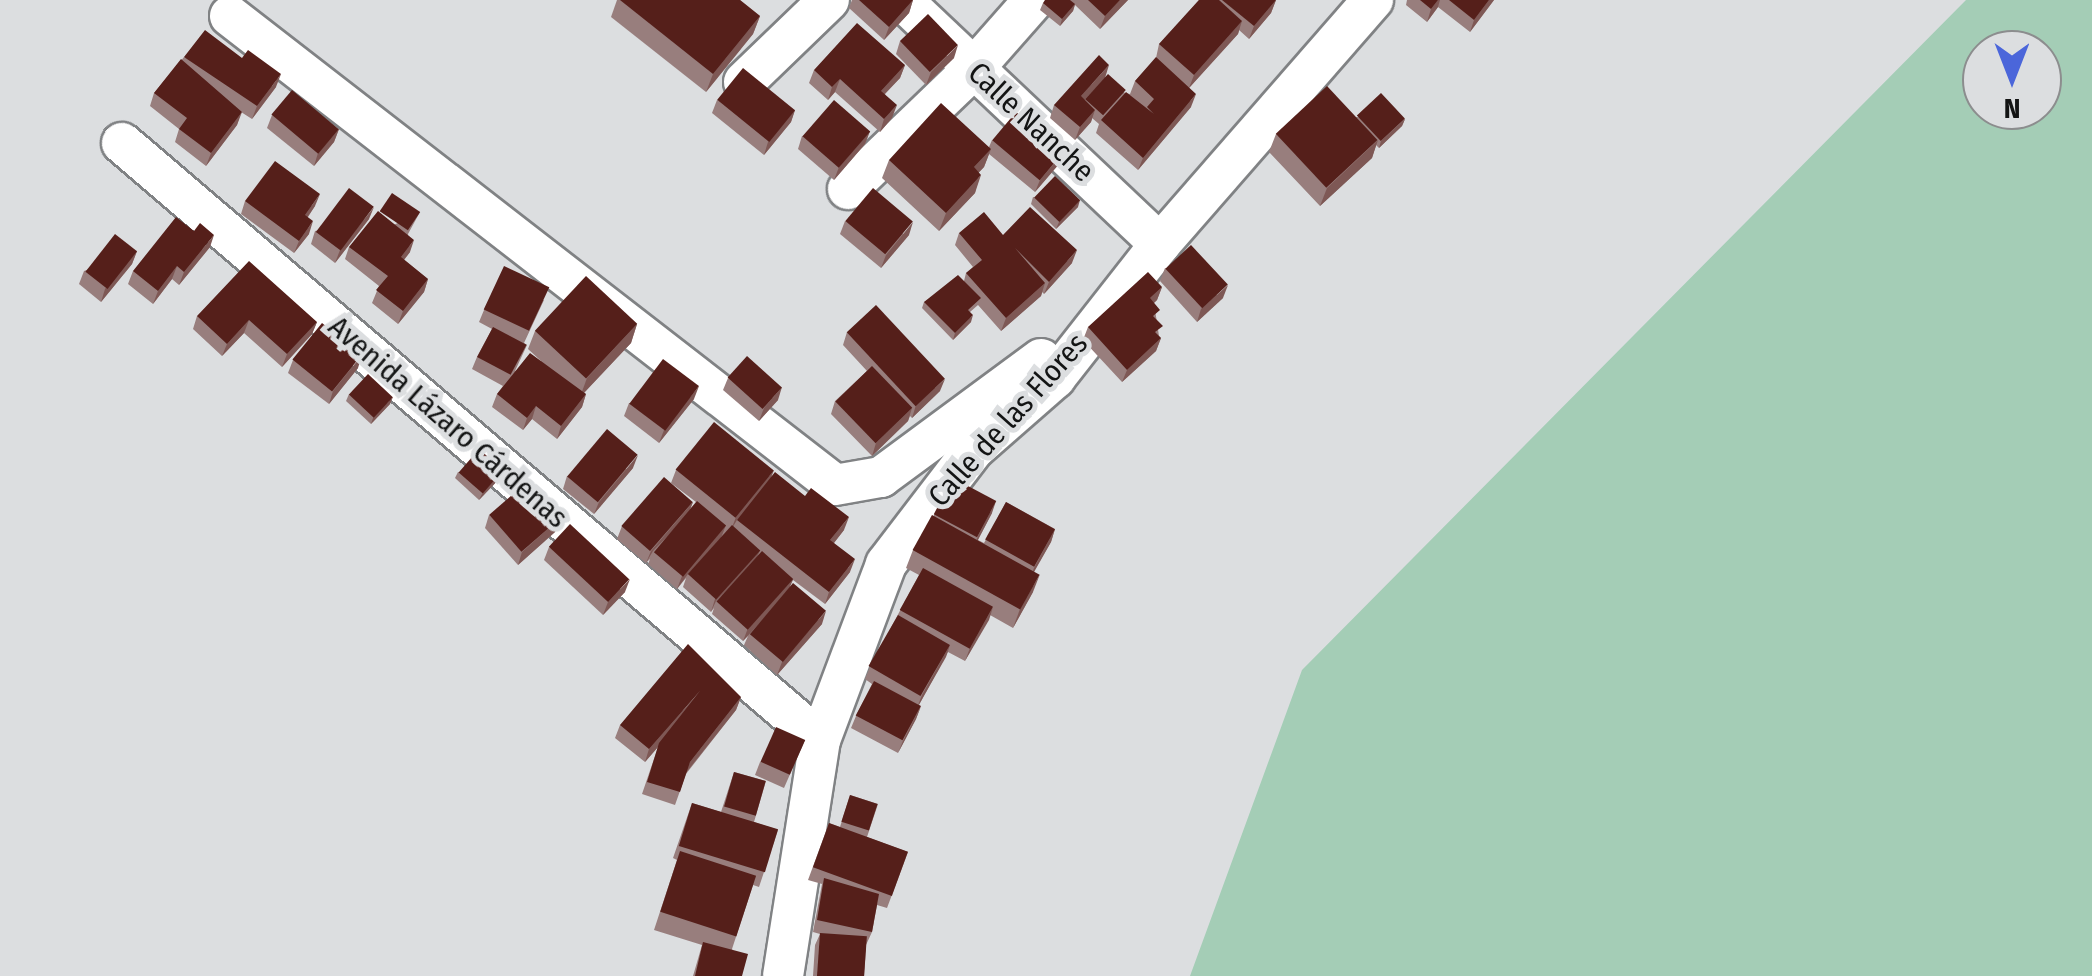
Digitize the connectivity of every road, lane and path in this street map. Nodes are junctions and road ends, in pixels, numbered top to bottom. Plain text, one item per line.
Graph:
1 (829, 0) edge
2 (902, 0) edge
3 (1034, 0) edge
4 (1373, 0) edge
5 (230, 16) dead end
6 (974, 68) junction
7 (744, 82) edge
8 (122, 144) dead end
9 (848, 189) dead end
10 (1160, 244) junction
11 (1101, 315) junction
12 (820, 740) junction
13 (783, 976) edge

1 - 7 street
2 - 6 street, Calle Nanche
3 - 6 street
4 - 10 street, Calle de las Flores
5 - 11 street
6 - 9 street
6 - 10 street, Calle Nanche
8 - 12 street, Avenida Lázaro Cárdenas
10 - 11 street, Calle de las Flores
11 - 12 street, Calle de las Flores
12 - 13 street, Calle de las Flores

